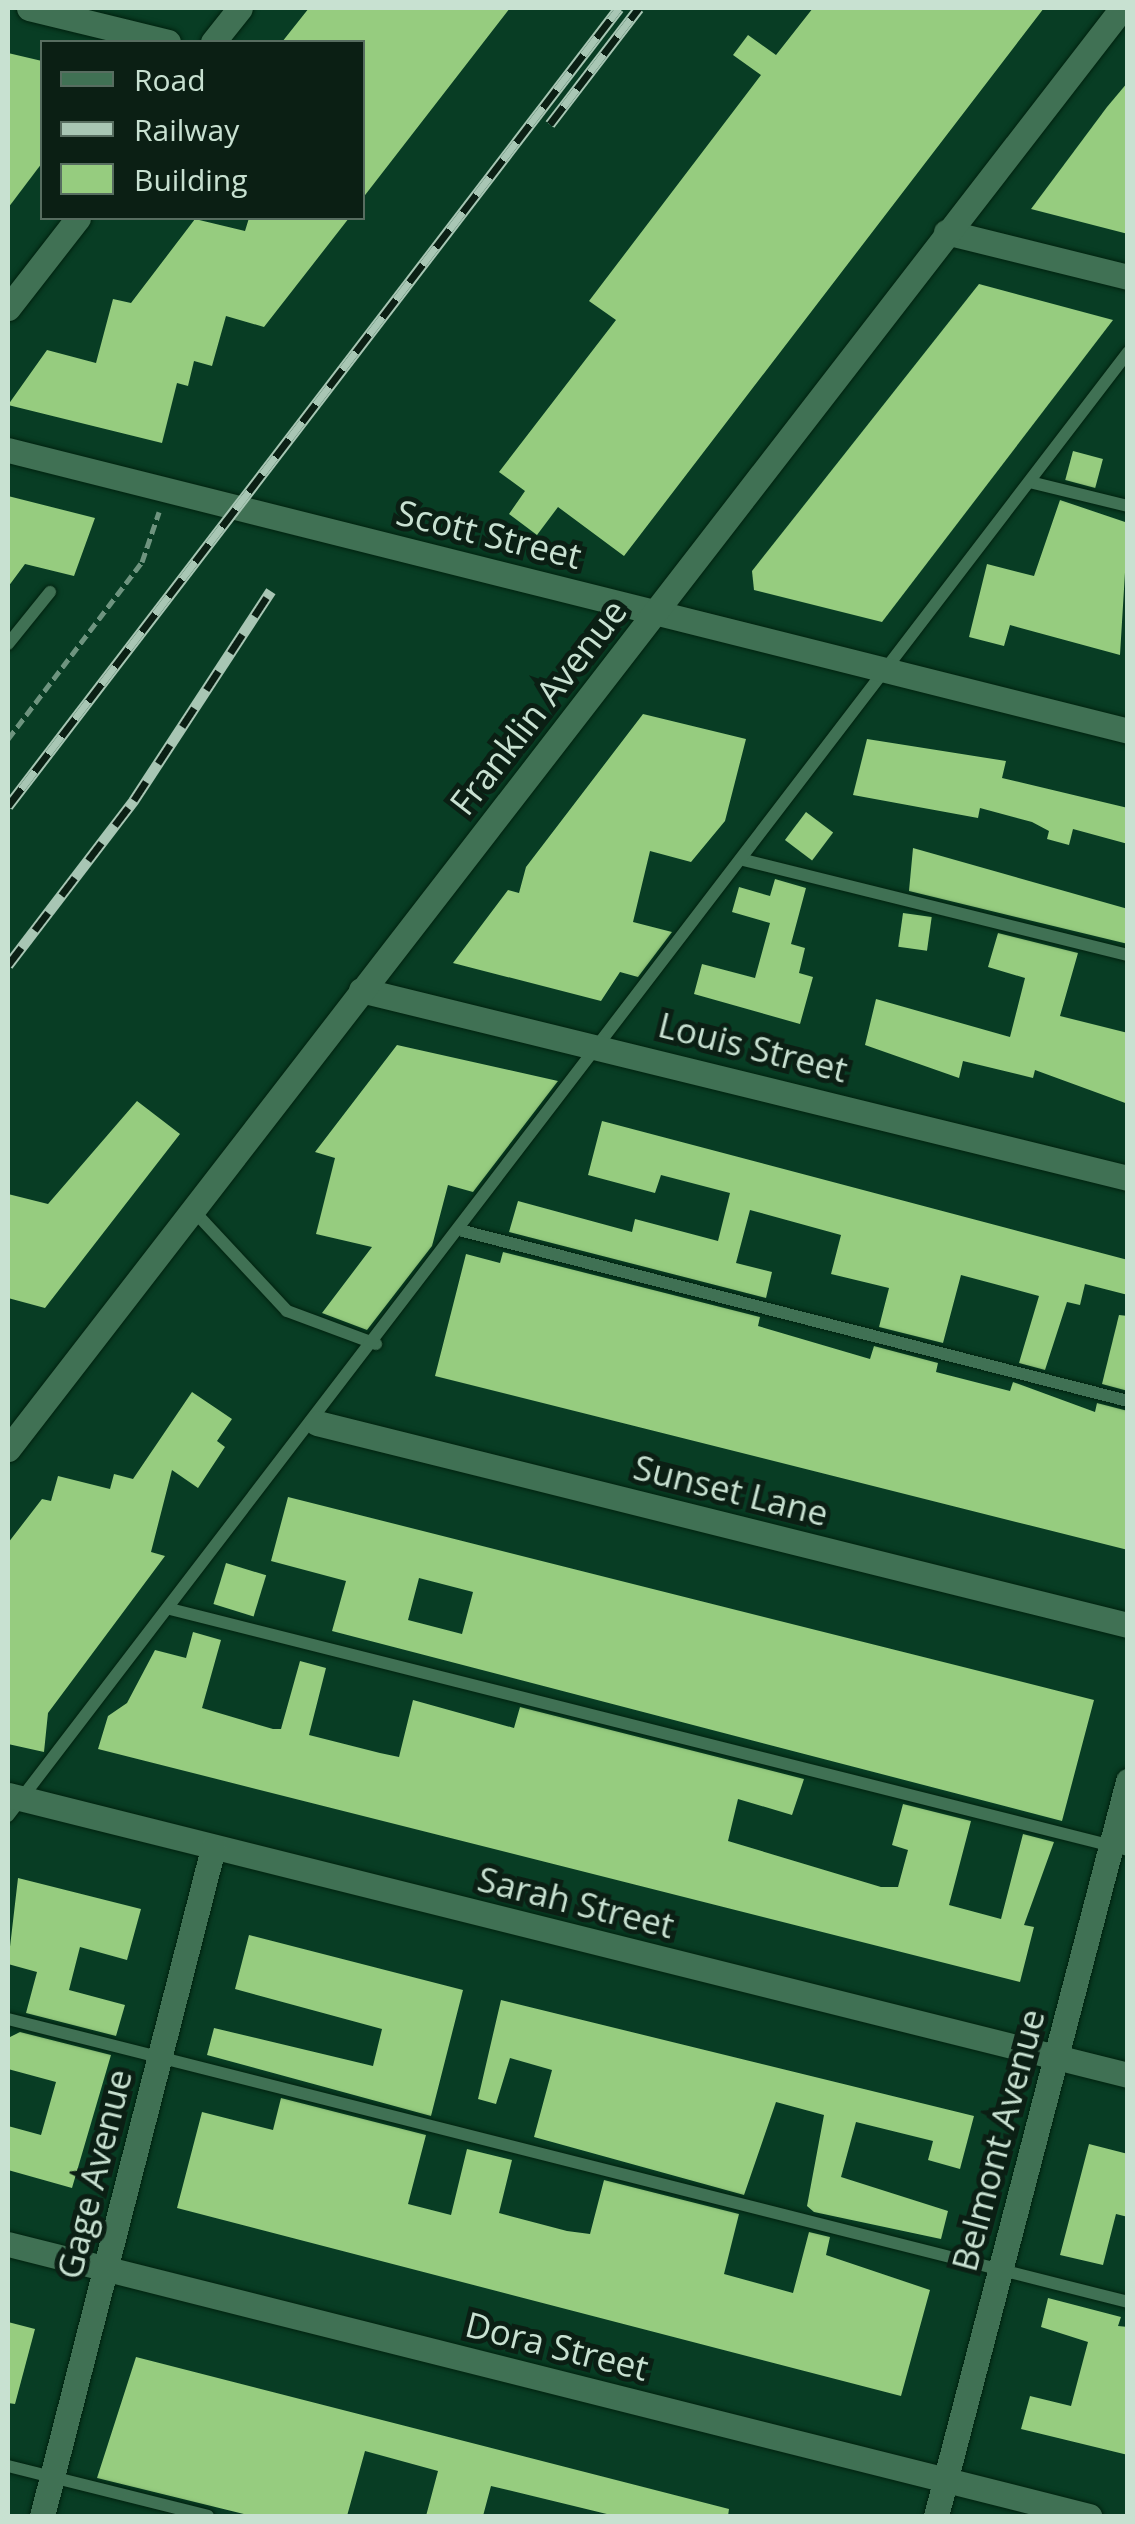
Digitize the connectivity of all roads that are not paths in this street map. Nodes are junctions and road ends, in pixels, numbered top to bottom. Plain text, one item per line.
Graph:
1 (29, 8) edge
2 (240, 8) edge
3 (1122, 8) edge
4 (160, 40) edge
5 (215, 40) edge
6 (76, 220) edge
7 (946, 232) junction
8 (1128, 277) edge
9 (8, 308) edge
10 (1128, 352) edge
11 (8, 450) edge
12 (1030, 482) junction
13 (1128, 506) edge
14 (50, 592) dead end
15 (657, 612) junction
16 (8, 644) edge
17 (888, 670) junction
18 (1128, 730) edge
19 (744, 860) junction
20 (1128, 955) edge
21 (361, 990) junction
22 (604, 1046) junction
23 (1128, 1178) edge
24 (192, 1209) junction
25 (463, 1231) junction
26 (376, 1344) junction
27 (1128, 1401) edge
28 (317, 1423) junction
29 (8, 1449) edge
30 (170, 1610) junction
31 (1128, 1625) edge
32 (1128, 1782) edge
33 (12, 1804) edge
34 (213, 1848) junction
35 (1119, 1848) edge
36 (8, 2019) edge
37 (160, 2057) junction
38 (1056, 2057) junction
39 (1128, 2075) edge
40 (8, 2244) edge
41 (105, 2269) junction
42 (1000, 2270) junction
43 (1128, 2302) edge
44 (8, 2466) edge
45 (52, 2477) junction
46 (945, 2480) junction
47 (42, 2516) edge
48 (208, 2516) edge
49 (936, 2516) edge
50 (1089, 2516) edge

1 - 4 street
2 - 5 street
3 - 7 street, Franklin Avenue
6 - 9 street
7 - 8 street
7 - 15 street, Franklin Avenue
10 - 12 lane
11 - 15 street, Scott Street
12 - 13 lane
12 - 17 lane
14 - 16 lane
15 - 17 street, Scott Street
15 - 21 street, Franklin Avenue
17 - 18 street, Scott Street
17 - 19 lane
19 - 20 lane
19 - 22 lane
21 - 22 street, Louis Street
21 - 24 street, Franklin Avenue
22 - 23 street, Louis Street
22 - 25 lane
24 - 26 lane
24 - 29 street, Franklin Avenue
25 - 26 lane
25 - 27 lane
26 - 28 lane
28 - 30 lane
28 - 31 street, Sunset Lane
30 - 33 lane
30 - 35 lane
32 - 35 street, Belmont Avenue
33 - 34 street, Sarah Street
34 - 37 street, Gage Avenue
34 - 38 street, Sarah Street
35 - 38 street, Belmont Avenue
36 - 37 lane
37 - 41 street, Gage Avenue
37 - 42 lane
38 - 39 street, Sarah Street
38 - 42 street, Belmont Avenue
40 - 41 street, Dora Street
41 - 45 street, Gage Avenue
41 - 46 street, Dora Street
42 - 43 lane
42 - 46 street, Belmont Avenue
44 - 45 lane
45 - 47 street, Gage Avenue
45 - 48 lane
46 - 49 street, Belmont Avenue
46 - 50 street, Dora Street

